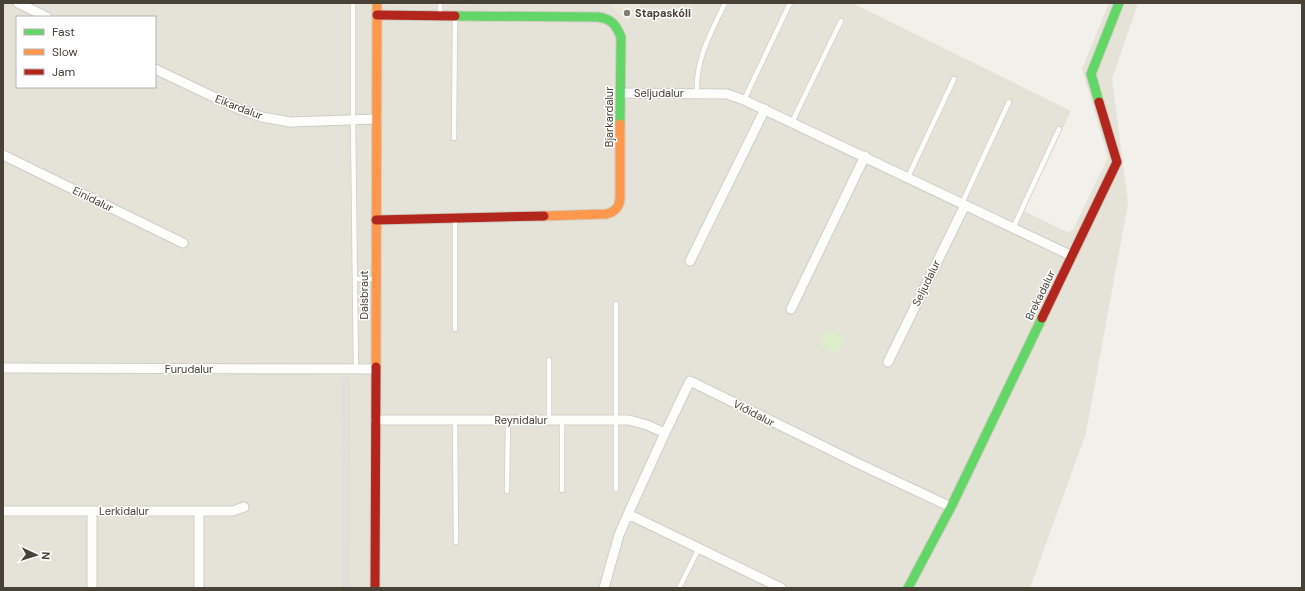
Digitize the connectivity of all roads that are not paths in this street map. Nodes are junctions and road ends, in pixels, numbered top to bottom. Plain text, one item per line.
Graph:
1 (18, 3) edge
2 (353, 3) edge
3 (377, 3) edge
4 (440, 3) edge
5 (725, 3) edge
6 (790, 3) edge
7 (1119, 3) edge
8 (377, 15) junction
9 (440, 15) junction
10 (455, 15) junction
11 (45, 16) edge
12 (841, 21) dead end
13 (156, 69) edge
14 (954, 79) dead end
15 (621, 93) junction
16 (697, 94) junction
17 (744, 100) junction
18 (1009, 102) dead end
19 (765, 109) junction
20 (377, 119) junction
21 (353, 120) junction
22 (792, 122) junction
23 (1059, 129) dead end
24 (454, 138) dead end
25 (3, 155) edge
26 (865, 156) junction
27 (908, 177) junction
28 (964, 204) junction
29 (455, 218) junction
30 (376, 220) junction
31 (1013, 228) junction
32 (183, 242) dead end
33 (1072, 256) junction
34 (690, 261) dead end
35 (355, 279) junction
36 (376, 279) junction
37 (616, 304) dead end
38 (791, 309) dead end
39 (455, 329) dead end
40 (549, 360) dead end
41 (888, 362) dead end
42 (3, 368) edge
43 (356, 369) junction
44 (375, 369) junction
45 (375, 420) junction
46 (455, 420) junction
47 (508, 420) junction
48 (549, 420) junction
49 (562, 420) junction
50 (616, 420) junction
51 (665, 433) junction
52 (616, 489) dead end
53 (562, 490) dead end
54 (507, 491) dead end
55 (244, 507) dead end
56 (951, 507) junction
57 (3, 511) edge
58 (92, 511) junction
59 (199, 511) junction
60 (628, 514) junction
61 (456, 542) dead end
62 (699, 548) junction
63 (92, 588) edge
64 (199, 588) edge
65 (375, 588) edge
66 (604, 588) edge
67 (679, 588) edge
68 (781, 588) edge
69 (908, 588) edge

1 - 11 street
2 - 21 lane
3 - 8 street, Dalsbraut
4 - 9 lane
5 - 16 lane, Seljudalur
6 - 17 lane
7 - 33 street, Brekadalur
8 - 9 street, Bjarkardalur
8 - 20 street, Dalsbraut
9 - 10 street, Bjarkardalur
10 - 15 street, Bjarkardalur
10 - 24 lane
12 - 22 lane
13 - 21 street, Eikardalur
14 - 27 lane
15 - 16 street, Seljudalur
15 - 29 street, Bjarkardalur
16 - 17 street, Seljudalur
17 - 19 street, Seljudalur
18 - 28 lane, Seljudalur
19 - 22 street, Seljudalur
19 - 34 street
20 - 21 street, Eikardalur
20 - 30 street, Dalsbraut
21 - 35 lane
22 - 26 street, Seljudalur
23 - 31 lane
25 - 32 street, Einidalur
26 - 27 street, Seljudalur
26 - 38 street
27 - 28 street, Seljudalur
28 - 31 street, Seljudalur
28 - 41 street, Seljudalur
29 - 30 street, Bjarkardalur
29 - 39 lane
30 - 36 street, Dalsbraut
31 - 33 street, Seljudalur
33 - 56 street, Brekadalur
35 - 36 lane
35 - 43 lane
36 - 44 street, Dalsbraut
37 - 50 lane
40 - 48 lane
42 - 43 street, Furudalur
43 - 44 street, Furudalur
44 - 45 street, Dalsbraut
45 - 46 street, Reynidalur
45 - 65 street, Dalsbraut
46 - 47 street, Reynidalur
46 - 61 lane
47 - 48 street, Reynidalur
47 - 54 lane
48 - 49 street, Reynidalur
49 - 50 street, Reynidalur
49 - 53 lane
50 - 51 street, Reynidalur
50 - 52 lane
51 - 56 street, Víðidalur
51 - 60 street, Víðidalur
55 - 59 street, Lerkidalur
56 - 69 street, Brekadalur
57 - 58 street, Lerkidalur
58 - 59 street, Lerkidalur
58 - 63 street
59 - 64 street
60 - 62 street
60 - 66 street, Víðidalur
62 - 67 lane
62 - 68 street

